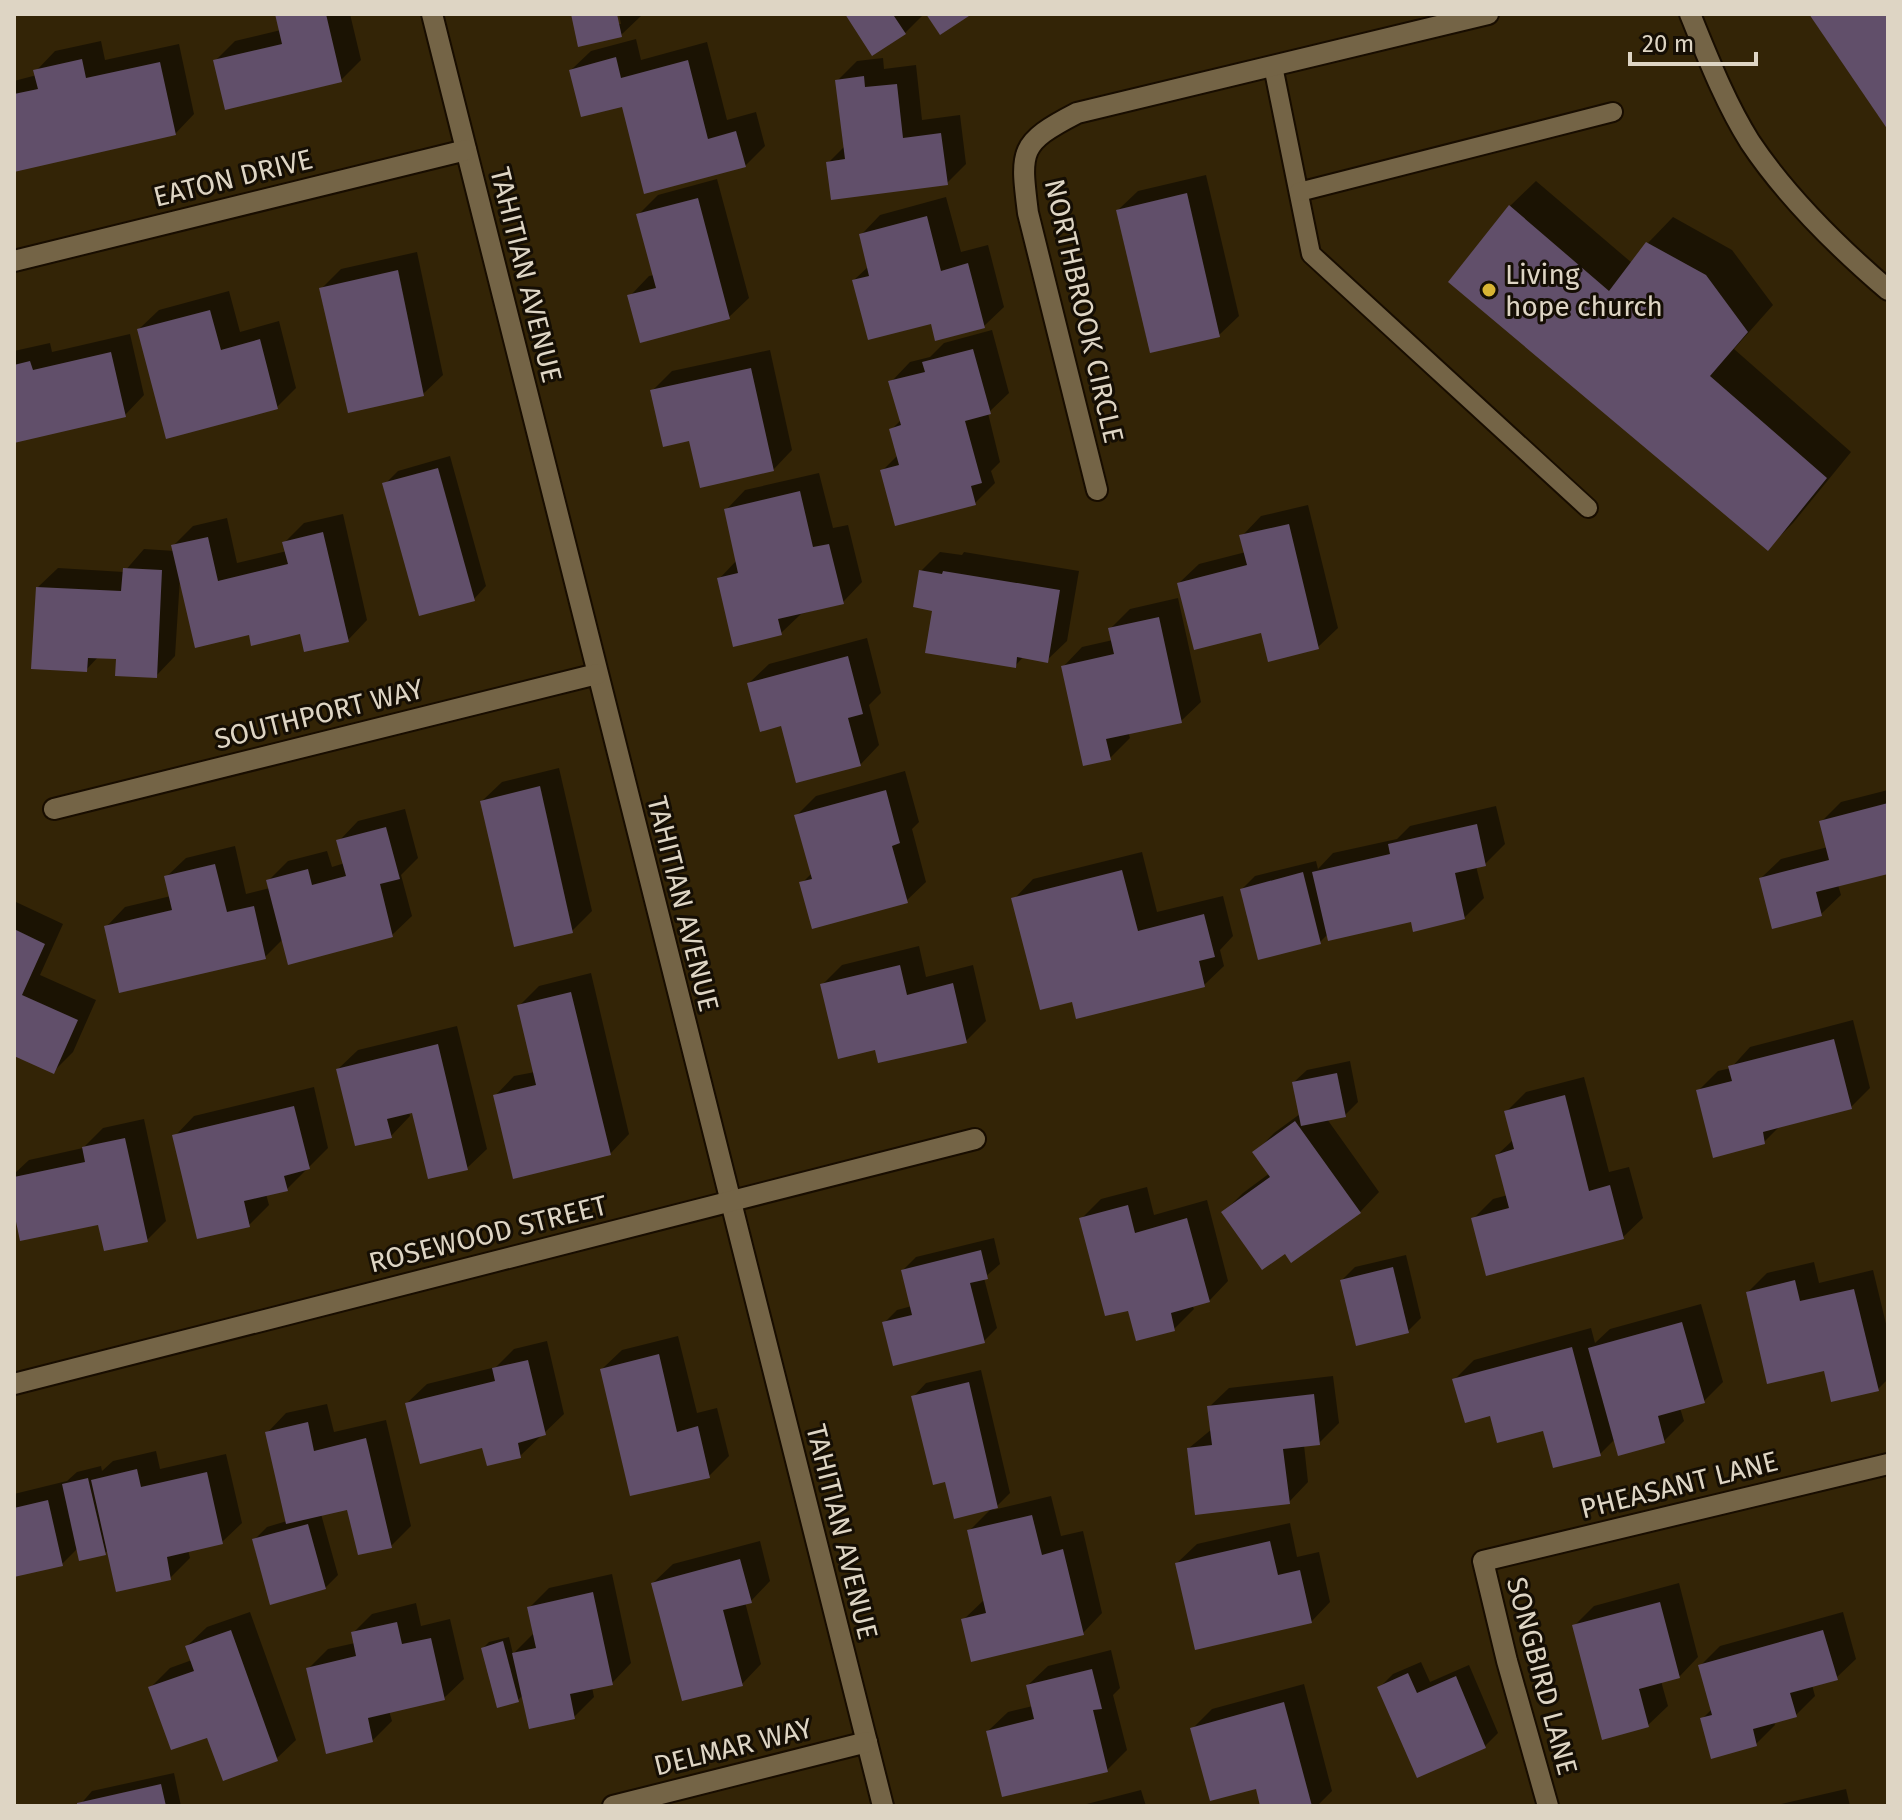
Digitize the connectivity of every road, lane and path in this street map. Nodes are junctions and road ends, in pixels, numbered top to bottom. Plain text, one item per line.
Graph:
1 (432, 14) edge
2 (1488, 14) edge
3 (1690, 14) edge
4 (1273, 66) junction
5 (1613, 112) dead end
6 (466, 150) junction
7 (1299, 192) junction
8 (14, 261) edge
9 (1888, 290) edge
10 (1097, 490) dead end
11 (1588, 508) dead end
12 (597, 674) junction
13 (54, 809) dead end
14 (975, 1139) dead end
15 (729, 1201) junction
16 (14, 1384) edge
17 (1888, 1464) edge
18 (1483, 1561) joint
19 (867, 1742) junction
20 (613, 1806) edge
21 (883, 1806) edge
22 (1548, 1806) edge

1 - 6 street, TAHITIAN AVENUE
2 - 4 street, NORTHBROOK CIRCLE
3 - 9 street
4 - 7 lane
4 - 10 street, NORTHBROOK CIRCLE
5 - 7 lane
6 - 8 street, EATON DRIVE
6 - 12 street, TAHITIAN AVENUE
7 - 11 lane
12 - 13 street, SOUTHPORT WAY
12 - 15 street, TAHITIAN AVENUE
14 - 15 street, ROSEWOOD STREET
15 - 16 street, ROSEWOOD STREET
15 - 19 street, TAHITIAN AVENUE
17 - 18 street, PHEASANT LANE
18 - 22 street, SONGBIRD LANE
19 - 20 street, DELMAR WAY
19 - 21 street, TAHITIAN AVENUE

